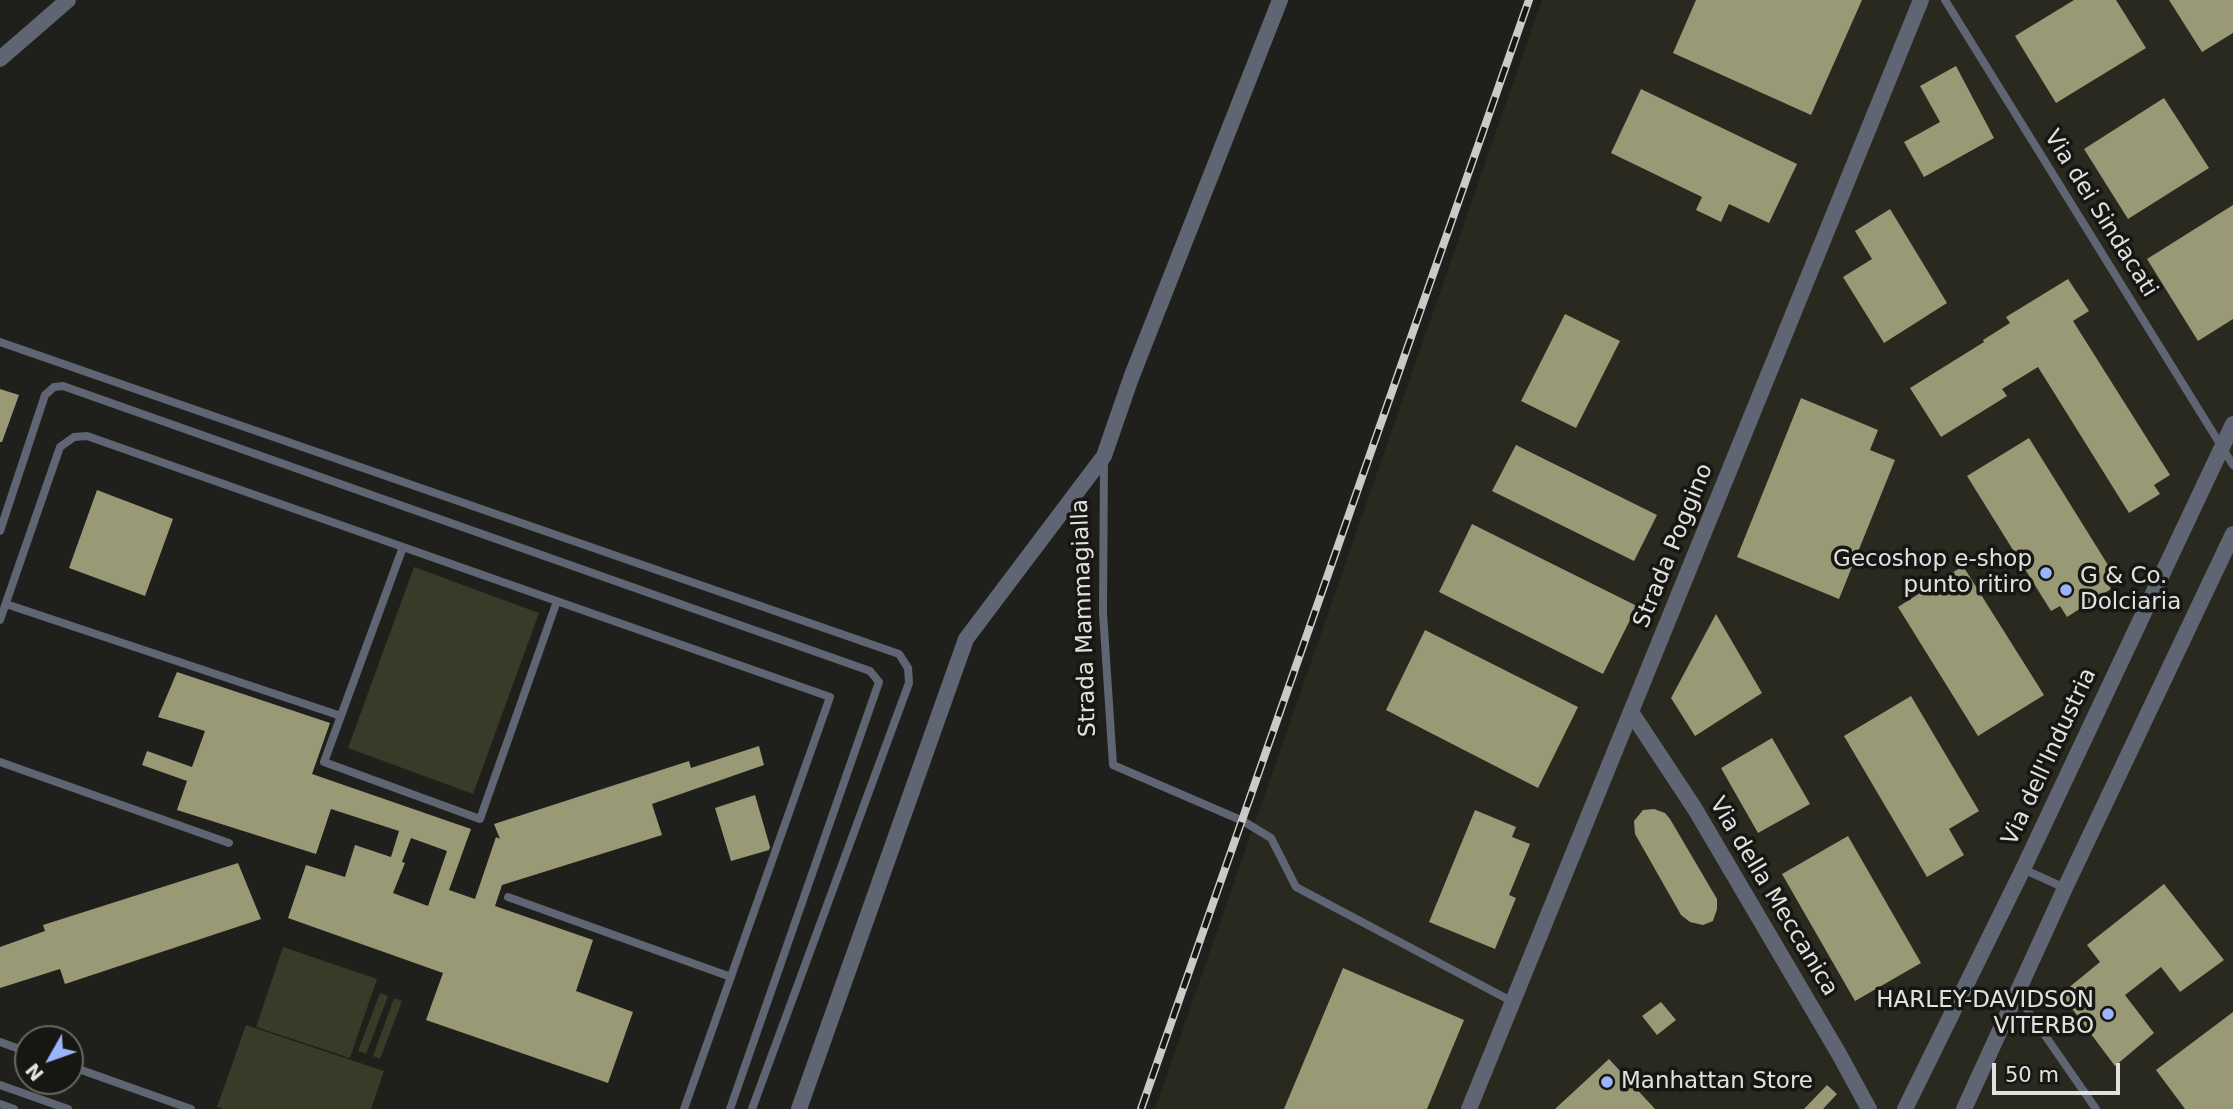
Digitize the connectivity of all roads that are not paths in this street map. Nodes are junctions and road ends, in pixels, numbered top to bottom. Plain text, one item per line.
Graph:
1 (68, 0) edge
2 (1280, 0) edge
3 (1921, 0) edge
4 (1945, 0) edge
5 (0, 59) edge
6 (0, 342) edge
7 (2233, 424) edge
8 (2221, 449) junction
9 (1104, 456) junction
10 (2233, 465) edge
11 (0, 531) edge
12 (2233, 534) edge
13 (403, 547) junction
14 (557, 601) junction
15 (6, 604) junction
16 (0, 620) edge
17 (1631, 712) junction
18 (341, 716) junction
19 (0, 762) edge
20 (229, 843) dead end
21 (2023, 869) junction
22 (2065, 888) junction
23 (508, 897) dead end
24 (731, 977) junction
25 (2017, 996) junction
26 (1513, 1002) junction
27 (84, 1071) edge
28 (0, 1085) edge
29 (0, 1104) edge
30 (14, 1109) edge
31 (68, 1109) edge
32 (191, 1109) edge
33 (684, 1109) edge
34 (730, 1109) edge
35 (752, 1109) edge
36 (799, 1109) edge
37 (1469, 1109) edge
38 (1869, 1109) edge
39 (1905, 1109) edge
40 (1964, 1109) edge
41 (2096, 1109) edge

1 - 5 street
2 - 9 street, Strada Mammagialla
3 - 17 street, Strada Poggino
4 - 8 lane, Via dei Sindacati
6 - 35 lane
7 - 8 street, Via dell'Industria
8 - 10 lane, Via dei Sindacati
8 - 21 street, Via dell'Industria
9 - 26 lane, Strada Mammagialla
9 - 36 street, Strada Mammagialla
11 - 34 lane
12 - 22 street
13 - 14 lane
13 - 15 lane
13 - 18 lane
14 - 18 lane
14 - 24 lane
15 - 16 lane
15 - 18 lane
17 - 26 street, Strada Poggino
17 - 38 street, Via della Meccanica
19 - 20 lane
21 - 22 lane
21 - 39 street, Via dell'Industria
22 - 25 street
23 - 24 lane
24 - 33 lane
25 - 40 street
25 - 41 lane
26 - 37 street, Strada Poggino
27 - 32 lane
28 - 31 lane
29 - 30 lane

